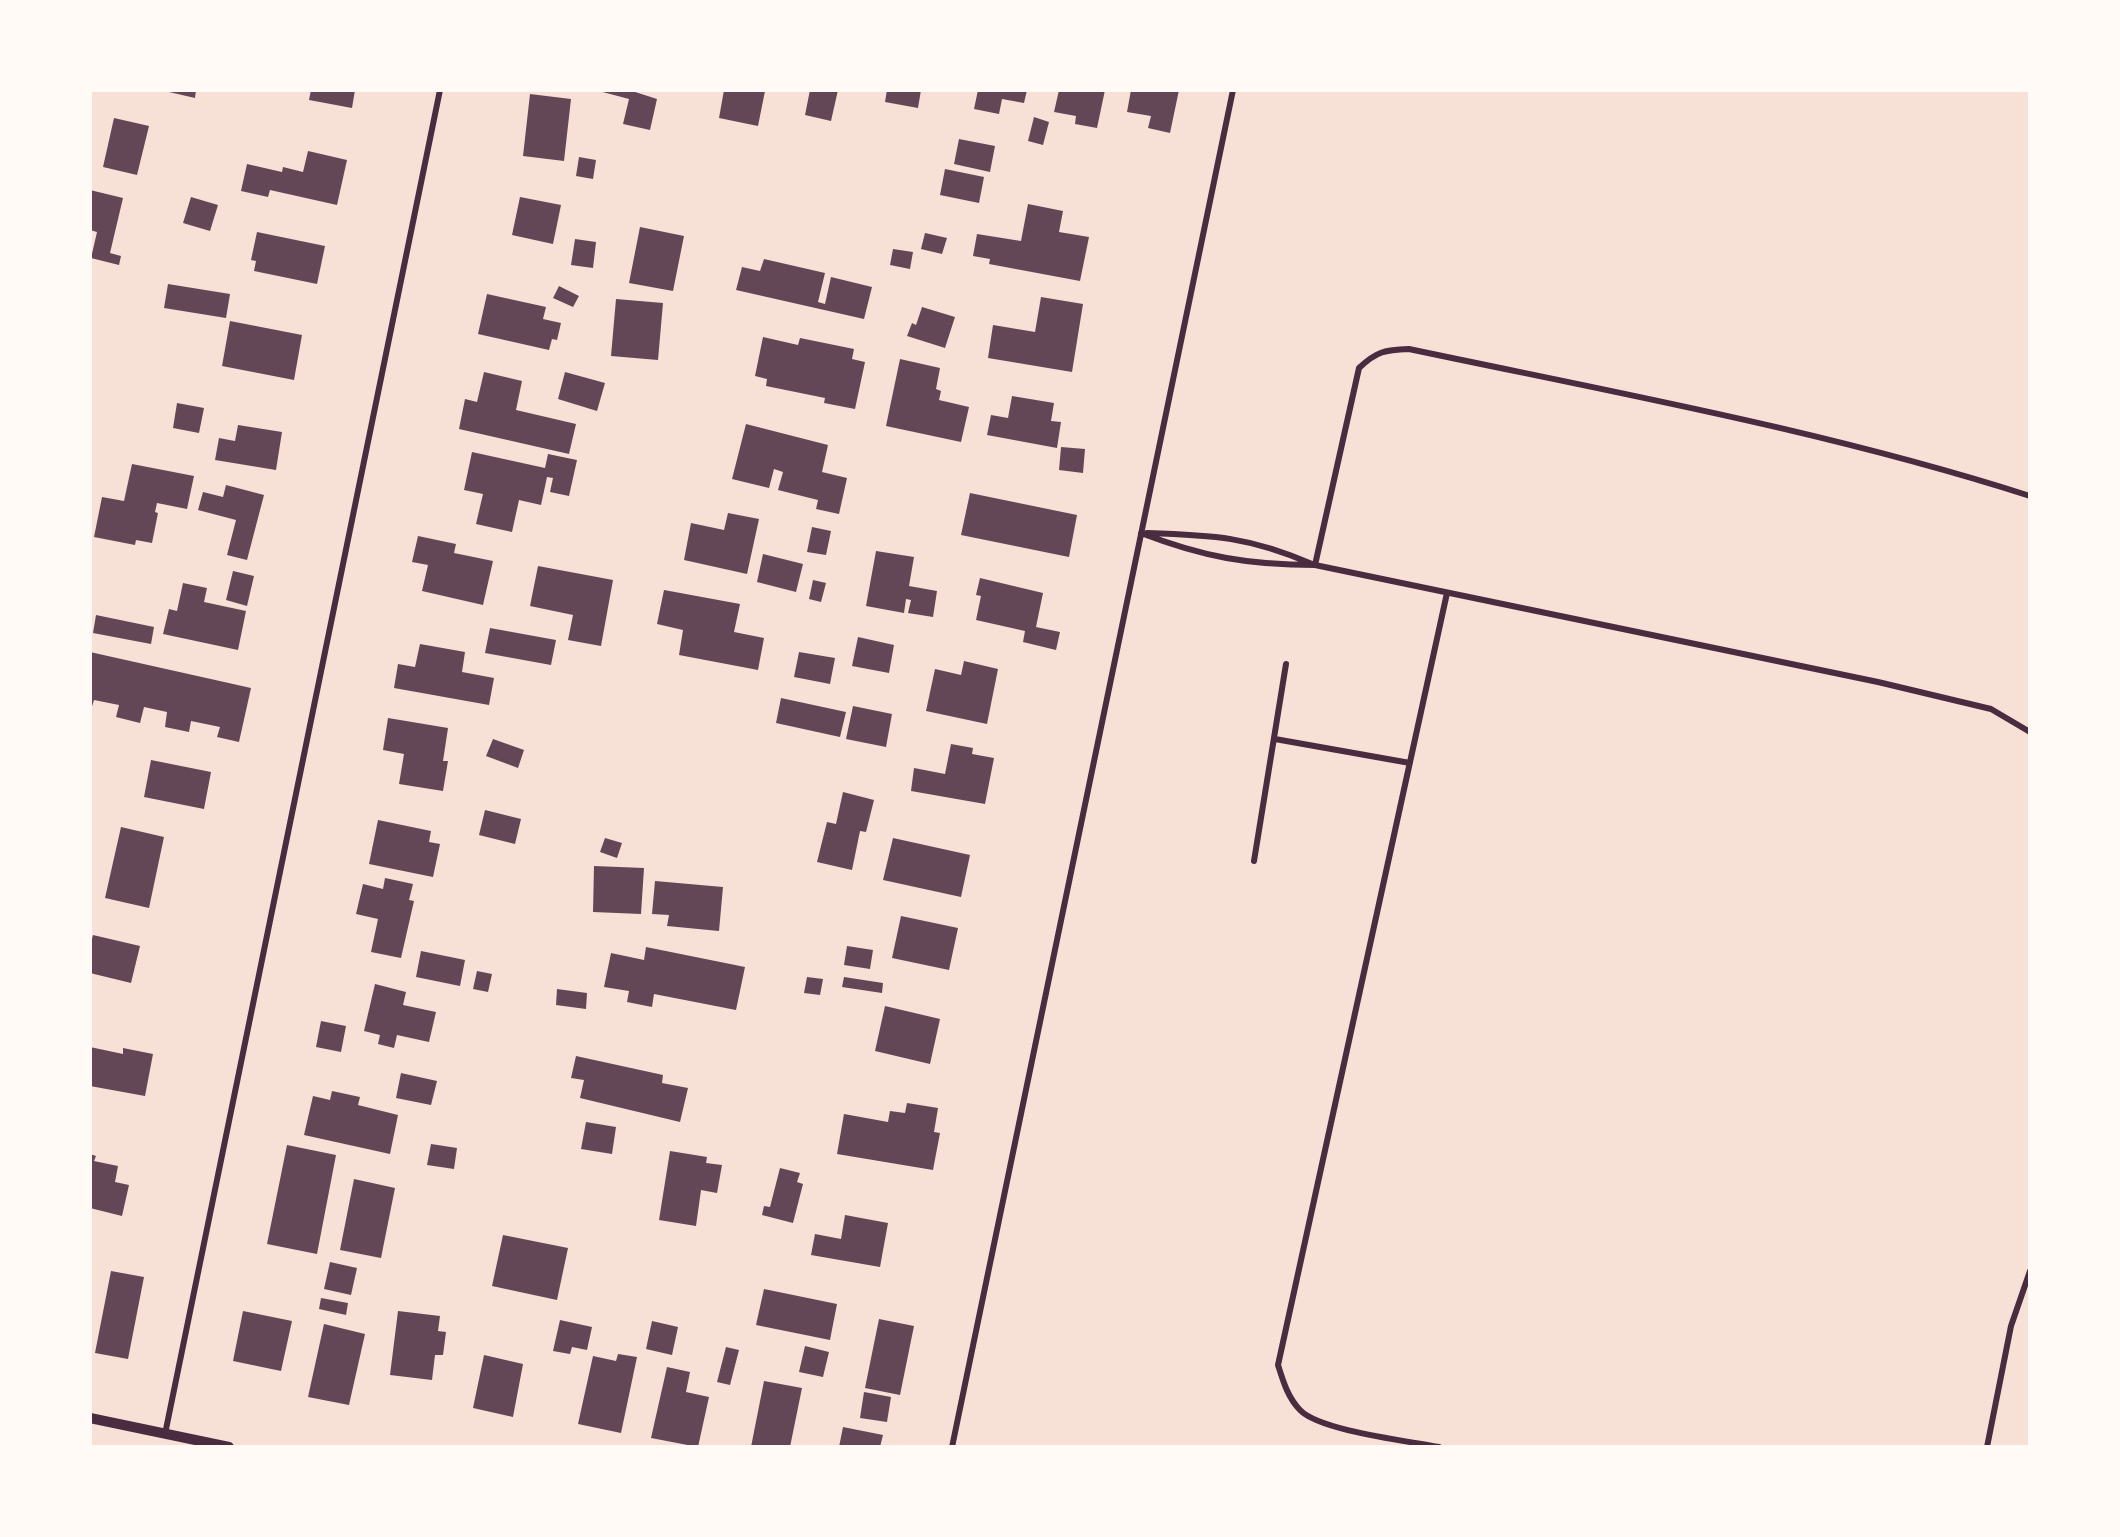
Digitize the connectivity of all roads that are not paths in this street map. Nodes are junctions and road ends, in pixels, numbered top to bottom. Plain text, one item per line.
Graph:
1 (440, 90) edge
2 (1233, 90) edge
3 (2030, 496) edge
4 (1141, 533) junction
5 (1315, 566) junction
6 (1447, 593) junction
7 (1286, 664) dead end
8 (2030, 732) edge
9 (1275, 739) junction
10 (1410, 763) junction
11 (1254, 861) dead end
12 (2030, 1271) edge
13 (90, 1418) edge
14 (165, 1434) junction
15 (229, 1447) edge
16 (952, 1447) edge
17 (1439, 1447) edge
18 (1987, 1447) edge

1 - 14 street
2 - 4 street
3 - 5 street
4 - 5 street
4 - 5 street
4 - 16 street
5 - 6 street
6 - 8 street
6 - 10 street
7 - 9 street
9 - 10 street
9 - 11 street
10 - 17 street
12 - 18 street
13 - 14 street
14 - 15 street

